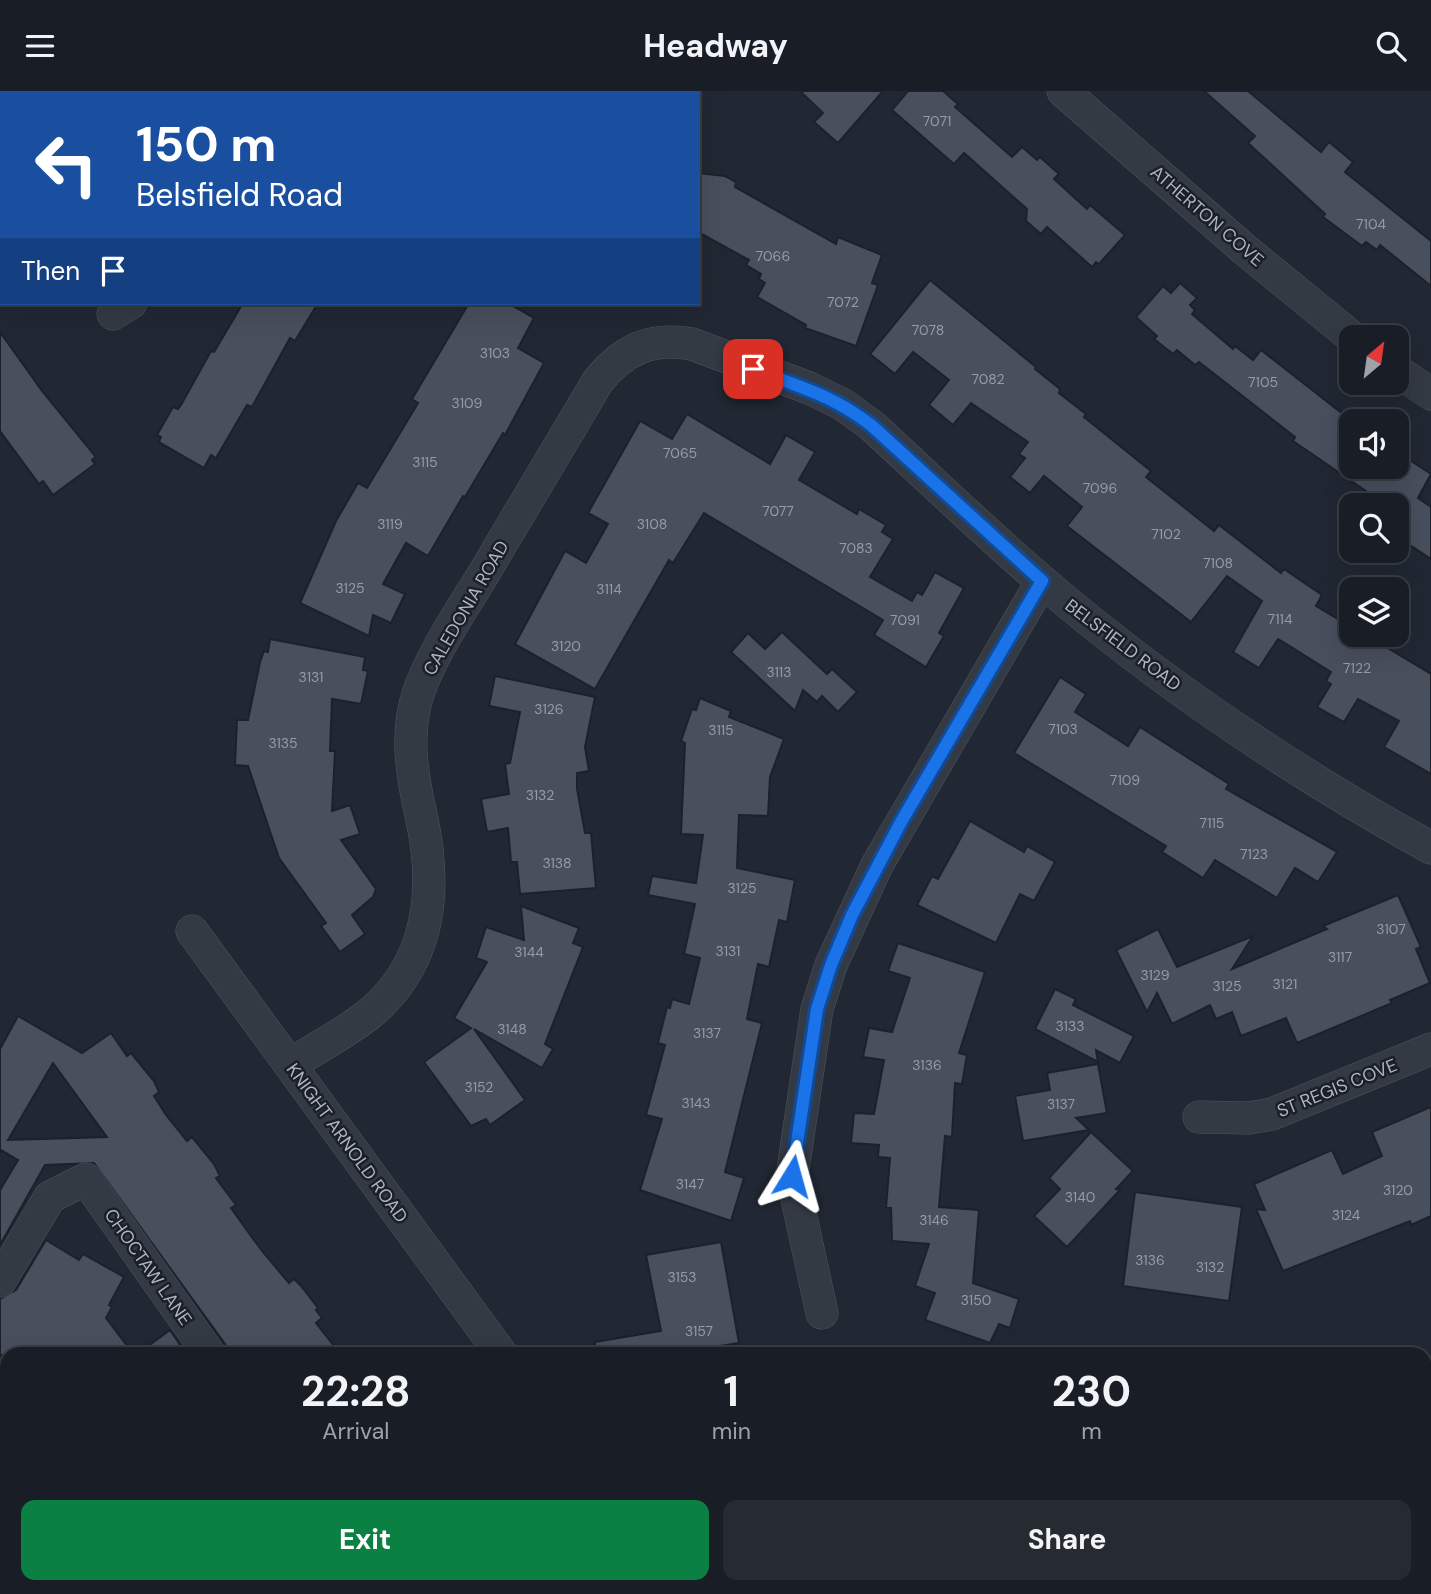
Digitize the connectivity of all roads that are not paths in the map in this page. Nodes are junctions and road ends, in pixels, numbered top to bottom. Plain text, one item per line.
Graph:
1 (1063, 91) edge
2 (1339, 327) edge
3 (646, 343) joint
4 (1409, 379) edge
5 (1431, 394) edge
6 (1042, 581) junction
7 (1431, 848) edge
8 (192, 931) dead end
9 (1431, 1049) edge
10 (290, 1065) junction
11 (1199, 1117) dead end
12 (0, 1282) edge
13 (822, 1313) dead end
14 (204, 1347) edge
15 (496, 1347) edge

1 - 2 street, ATHERTON COVE
3 - 6 street, BELSFIELD ROAD
3 - 10 street, CALEDONIA ROAD
4 - 5 street
6 - 7 street, BELSFIELD ROAD
6 - 13 street
8 - 10 street, KNIGHT ARNOLD ROAD
9 - 11 street, ST REGIS COVE
10 - 15 street, KNIGHT ARNOLD ROAD
12 - 14 street, CHOCTAW LANE

